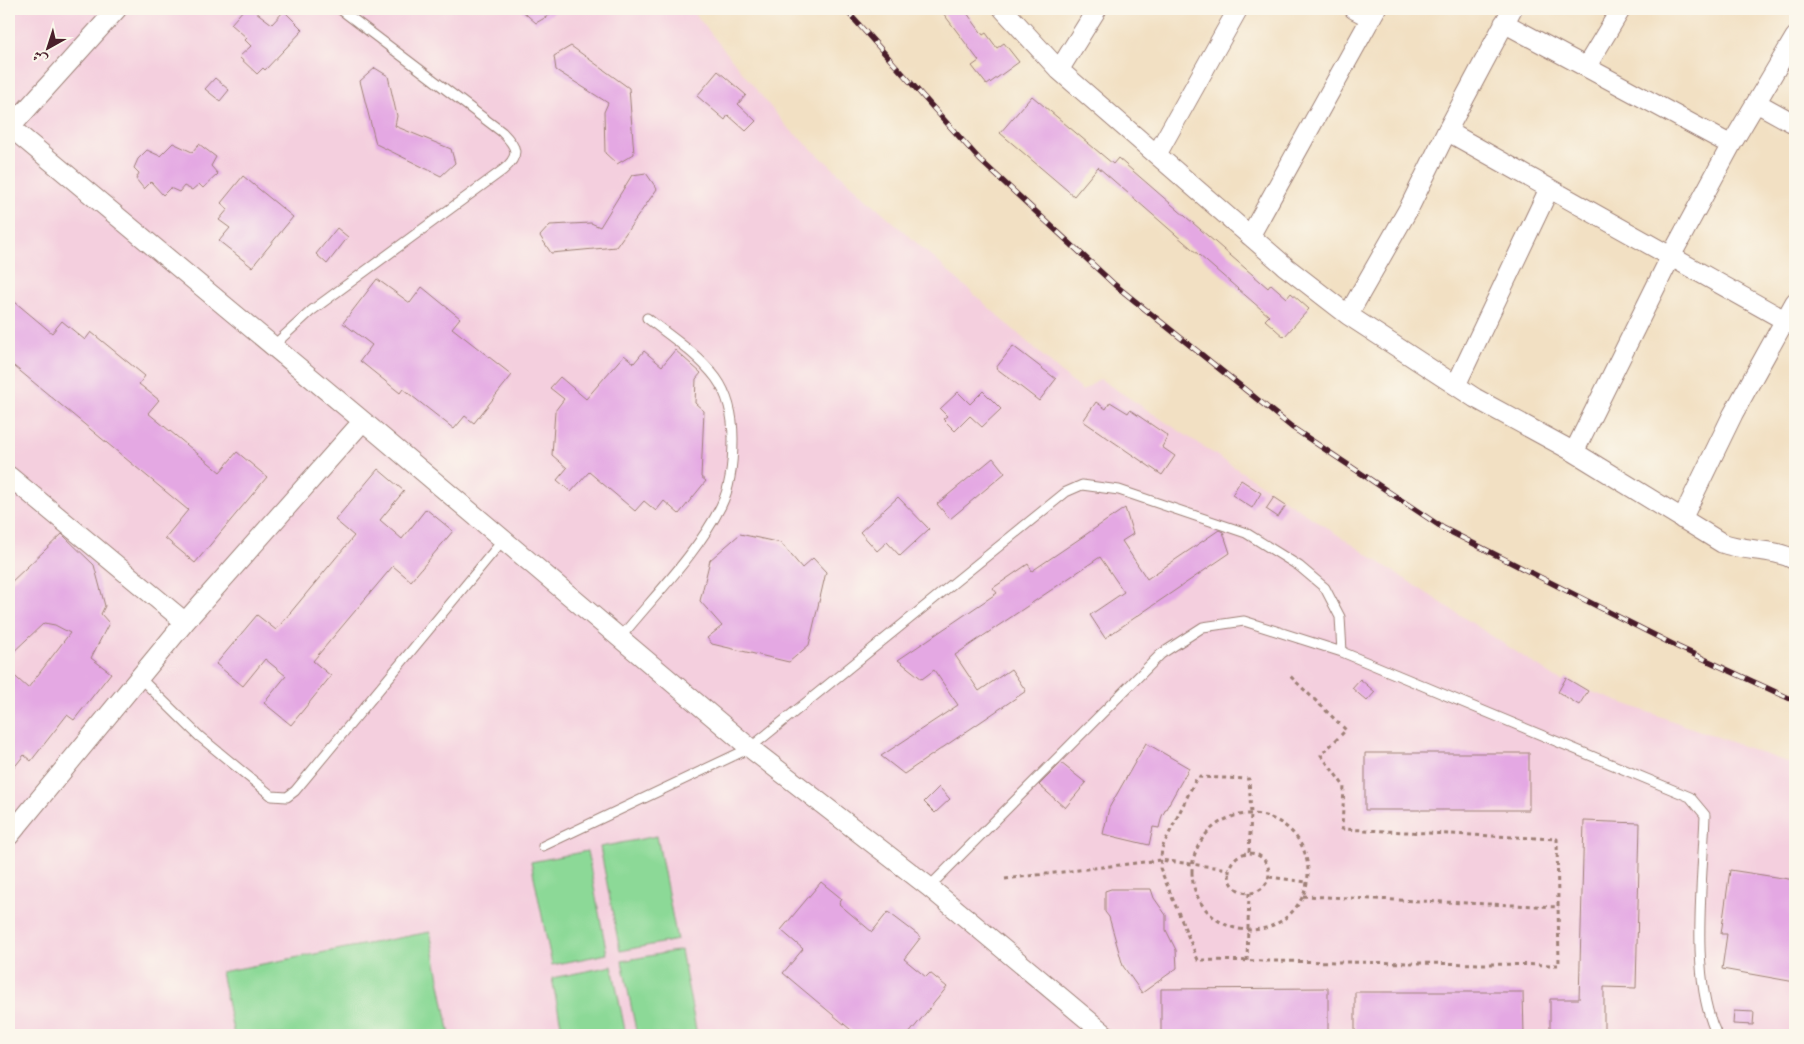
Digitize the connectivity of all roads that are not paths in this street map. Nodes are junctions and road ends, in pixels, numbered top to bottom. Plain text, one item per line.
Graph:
1 (117, 9) edge
2 (340, 9) edge
3 (1003, 9) edge
4 (1097, 9) edge
5 (1238, 9) edge
6 (1354, 9) edge
7 (1621, 9) edge
8 (1373, 13) edge
9 (1508, 16) edge
10 (1795, 38) edge
11 (1586, 67) junction
12 (1059, 70) junction
13 (1757, 103) junction
14 (1795, 124) edge
15 (10, 128) edge
16 (1447, 131) junction
17 (1731, 145) junction
18 (1157, 154) junction
19 (1548, 188) junction
20 (1250, 236) junction
21 (1671, 256) junction
22 (1795, 302) edge
23 (1348, 315) junction
24 (647, 318) dead end
25 (1791, 322) edge
26 (273, 346) junction
27 (1456, 385) junction
28 (363, 422) junction
29 (1574, 452) junction
30 (9, 476) edge
31 (1682, 519) junction
32 (503, 540) junction
33 (1795, 560) edge
34 (185, 622) junction
35 (620, 638) junction
36 (1342, 652) junction
37 (140, 678) junction
38 (750, 748) junction
39 (9, 836) edge
40 (543, 846) dead end
41 (929, 887) junction
42 (1106, 1035) edge
43 (1717, 1035) edge

1 - 15 street
2 - 26 lane
3 - 12 street
4 - 12 street
5 - 18 street
6 - 8 street
7 - 11 street
8 - 20 street
9 - 11 street
9 - 16 street
10 - 13 street
11 - 17 street
12 - 18 street
13 - 14 street
13 - 17 street
15 - 26 street
16 - 19 street
16 - 23 street
17 - 21 street
18 - 20 street
19 - 21 street
19 - 27 street
20 - 23 street
21 - 25 street
21 - 29 street
22 - 25 street
23 - 27 street
24 - 35 lane
25 - 31 street
26 - 28 street
27 - 29 street
28 - 32 street
28 - 34 street
29 - 31 street
30 - 34 street
31 - 33 street
32 - 35 street
32 - 37 lane
34 - 37 street
35 - 38 street
36 - 38 lane
36 - 41 lane
36 - 43 lane
37 - 39 street
38 - 40 lane
38 - 41 street
41 - 42 street

